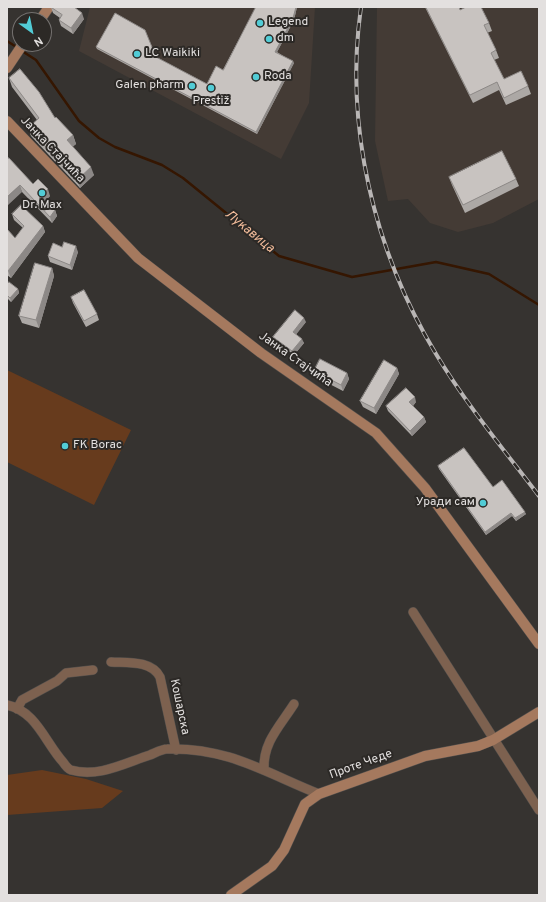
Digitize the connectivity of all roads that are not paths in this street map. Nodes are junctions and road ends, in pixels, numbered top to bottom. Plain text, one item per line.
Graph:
1 (18, 52) edge
2 (7, 68) edge
3 (7, 121) edge
4 (413, 612) dead end
5 (539, 644) edge
6 (111, 662) dead end
7 (93, 670) dead end
8 (294, 704) dead end
9 (7, 705) edge
10 (17, 709) junction
11 (539, 712) edge
12 (493, 740) junction
13 (176, 750) junction
14 (264, 769) junction
15 (319, 794) junction
16 (539, 810) edge
17 (231, 895) edge

1 - 2 street
3 - 5 street, Јанка Стајчића
4 - 12 street
6 - 13 street, Кошарска
7 - 10 street
8 - 14 street
9 - 10 street
10 - 13 street
11 - 12 street, Проте Чеде
12 - 15 street, Проте Чеде
12 - 16 street
13 - 14 street
14 - 15 street
15 - 17 street, Проте Чеде

